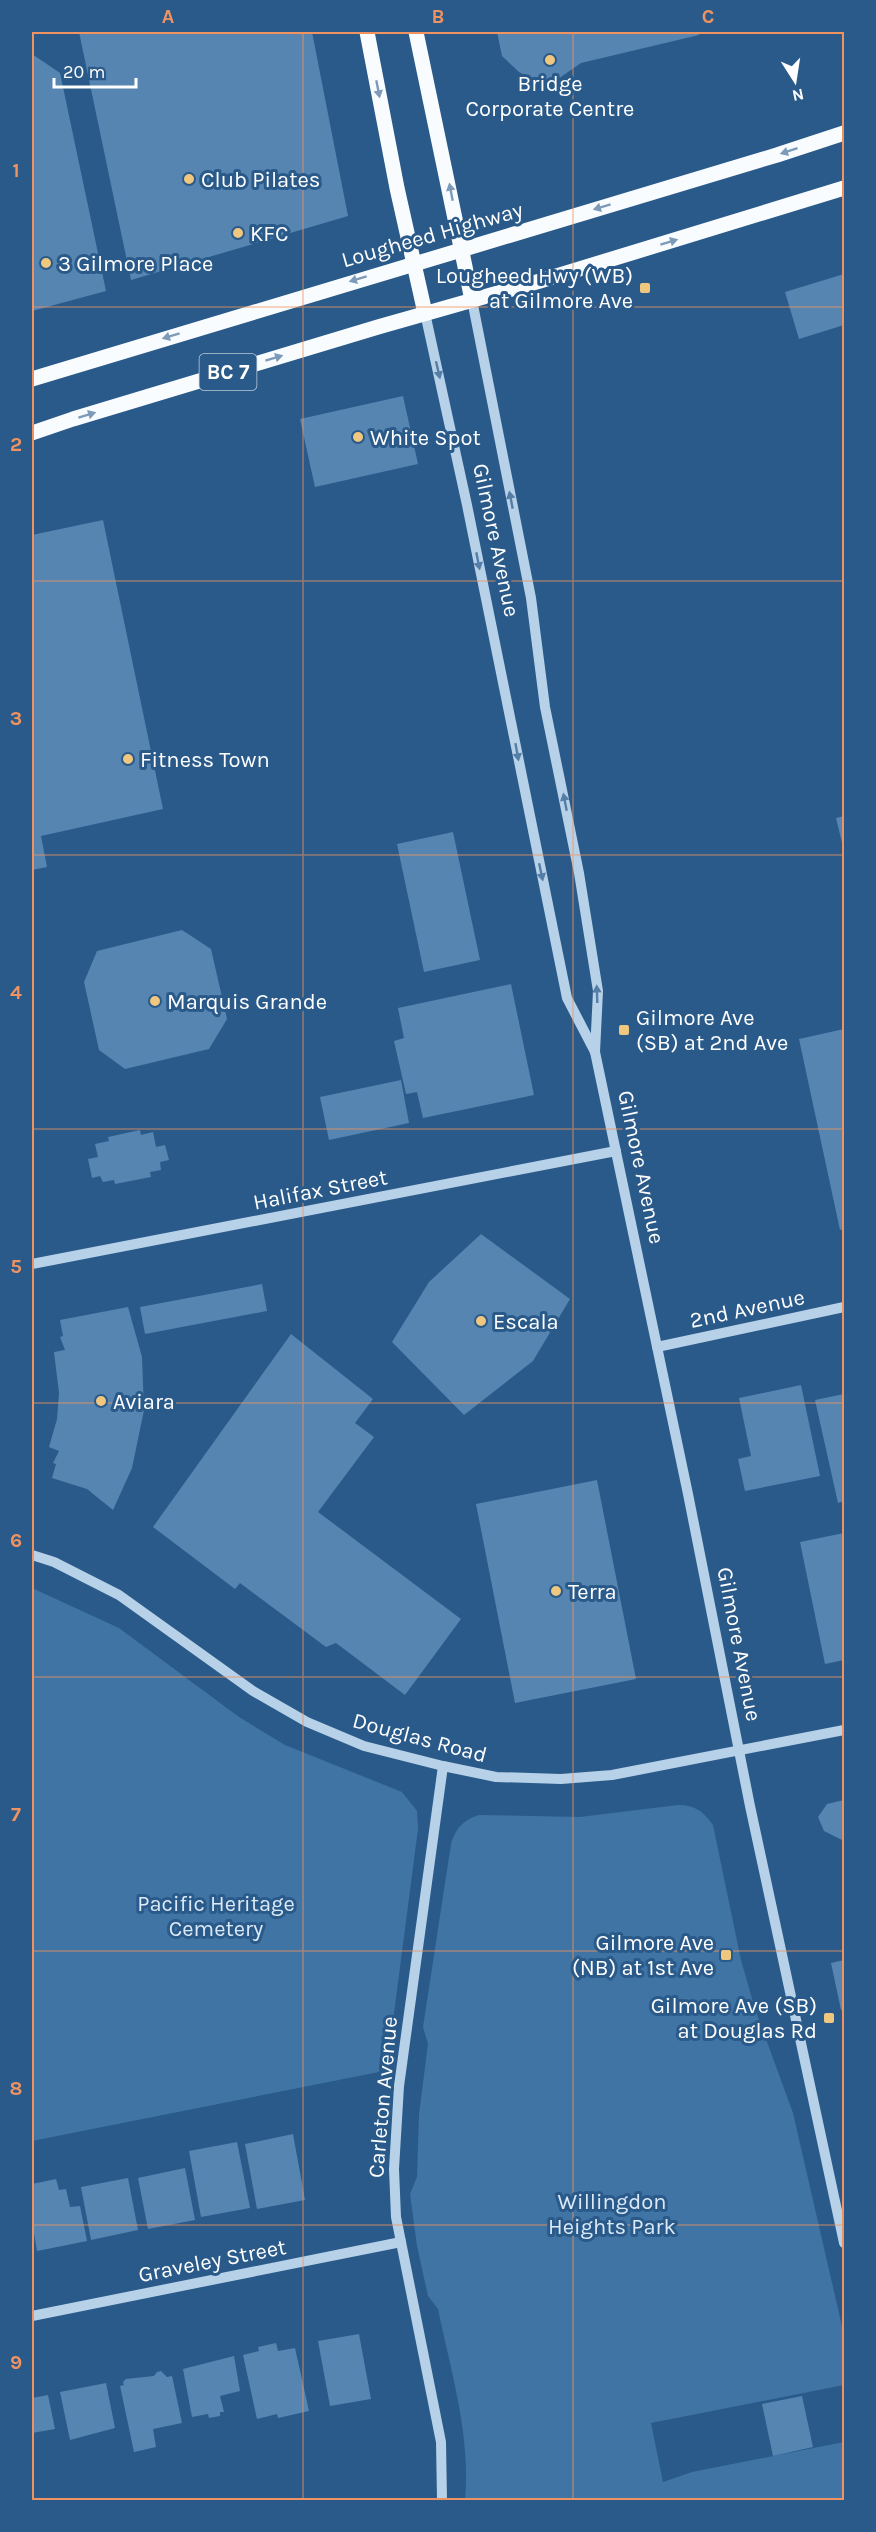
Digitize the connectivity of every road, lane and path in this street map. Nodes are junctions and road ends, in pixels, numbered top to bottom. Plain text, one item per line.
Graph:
1 (367, 32) edge
2 (416, 32) edge
3 (844, 133) edge
4 (844, 188) edge
5 (462, 249) junction
6 (414, 263) junction
7 (472, 300) junction
8 (425, 313) junction
9 (32, 379) edge
10 (32, 434) edge
11 (595, 1052) junction
12 (616, 1151) junction
13 (32, 1264) edge
14 (844, 1307) edge
15 (657, 1347) junction
16 (32, 1555) edge
17 (844, 1730) edge
18 (739, 1752) junction
19 (443, 1766) junction
20 (401, 2242) junction
21 (844, 2243) edge
22 (32, 2316) edge
23 (442, 2500) edge

1 -> 6 main road, Gilmore Avenue
5 -> 2 main road, Gilmore Avenue
3 -> 5 main road, Lougheed Highway / BC 7
7 -> 4 main road, BC 7
5 - 6 main road, Lougheed Highway / BC 7
5 - 7 main road, Gilmore Avenue
6 - 8 main road, Gilmore Avenue
6 -> 9 main road, Lougheed Highway / BC 7
7 - 8 main road, BC 7
11 -> 7 street, Gilmore Avenue
10 -> 8 main road, BC 7
8 -> 11 street, Gilmore Avenue
11 - 12 street, Gilmore Avenue
12 - 13 street, Halifax Street
12 - 15 street, Gilmore Avenue
14 - 15 street, 2nd Avenue
15 - 18 street, Gilmore Avenue
16 - 19 street, Douglas Road
17 - 18 street, Douglas Road
18 - 19 street, Douglas Road
18 - 21 street, Gilmore Avenue
19 - 20 street, Carleton Avenue
20 - 22 street, Graveley Street
20 - 23 street, Carleton Avenue

